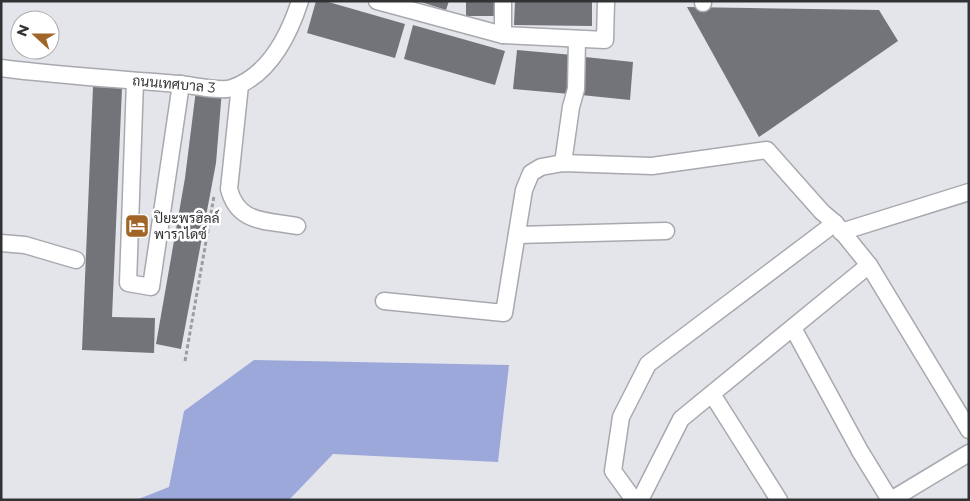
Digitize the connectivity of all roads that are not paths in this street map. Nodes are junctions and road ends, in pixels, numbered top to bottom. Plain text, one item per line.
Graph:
1 (300, 1) edge
2 (376, 1) edge
3 (503, 1) edge
4 (606, 1) edge
5 (503, 35) junction
6 (577, 39) junction
7 (1, 68) edge
8 (135, 81) junction
9 (181, 84) junction
10 (240, 85) junction
11 (563, 163) junction
12 (969, 192) edge
13 (297, 226) dead end
14 (838, 228) junction
15 (666, 231) dead end
16 (517, 235) junction
17 (1, 243) edge
18 (76, 260) dead end
19 (869, 264) junction
20 (384, 301) dead end
21 (793, 328) junction
22 (712, 394) junction
23 (969, 430) edge
24 (969, 453) edge
25 (634, 500) edge
26 (640, 500) edge
27 (779, 500) edge
28 (890, 500) edge

1 - 10 street
2 - 5 street
3 - 5 street
4 - 6 street
5 - 6 street
6 - 11 street
7 - 8 street, ถนนเทศบาล 3
8 - 9 street, ถนนเทศบาล 3
8 - 9 street
9 - 10 street, ถนนเทศบาล 3
10 - 13 street
11 - 14 street
11 - 16 street
12 - 14 street
14 - 19 street
14 - 25 street
15 - 16 street
16 - 20 street
17 - 18 street
19 - 21 street
19 - 23 street
21 - 22 street
21 - 28 street
22 - 26 street
22 - 27 street
24 - 28 street

